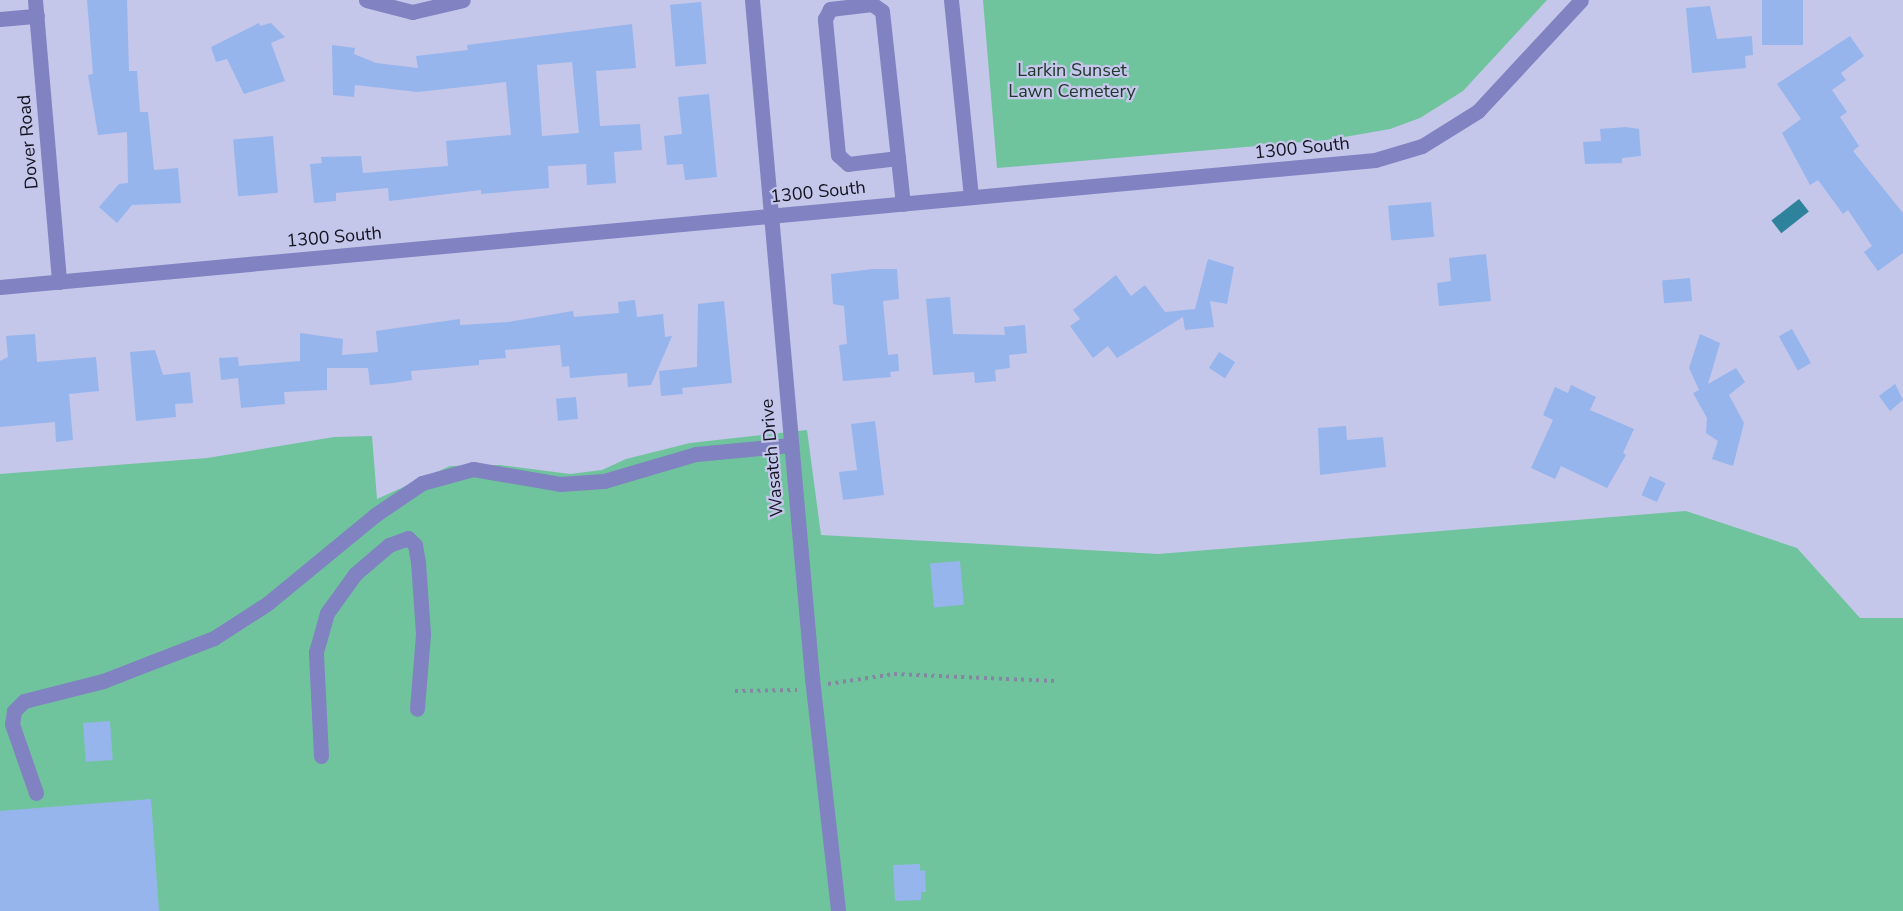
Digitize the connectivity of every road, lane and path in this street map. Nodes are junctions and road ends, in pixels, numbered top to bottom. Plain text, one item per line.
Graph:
1 (366, 0) edge
2 (463, 0) edge
3 (752, 0) edge
4 (951, 0) edge
5 (1581, 0) edge
6 (36, 8) edge
7 (0, 19) edge
8 (898, 158) junction
9 (971, 197) junction
10 (903, 204) junction
11 (771, 217) junction
12 (59, 282) junction
13 (0, 287) edge
14 (791, 445) junction
15 (1057, 681) dead end
16 (830, 684) dead end
17 (735, 691) dead end
18 (792, 691) dead end
19 (417, 709) dead end
20 (321, 756) dead end
21 (36, 793) dead end
22 (838, 911) edge

1 - 2 street
3 - 11 street, Wasatch Drive
4 - 9 street
5 - 9 street, 1300 South
6 - 7 street
6 - 12 street, Dover Road
8 - 8 street
8 - 10 street
9 - 10 street, 1300 South
10 - 11 street, 1300 South
11 - 12 street, 1300 South
11 - 14 street, Wasatch Drive
12 - 13 street, 1300 South
14 - 21 street
14 - 22 street, Wasatch Drive
15 - 16 path
17 - 18 path
19 - 20 street

